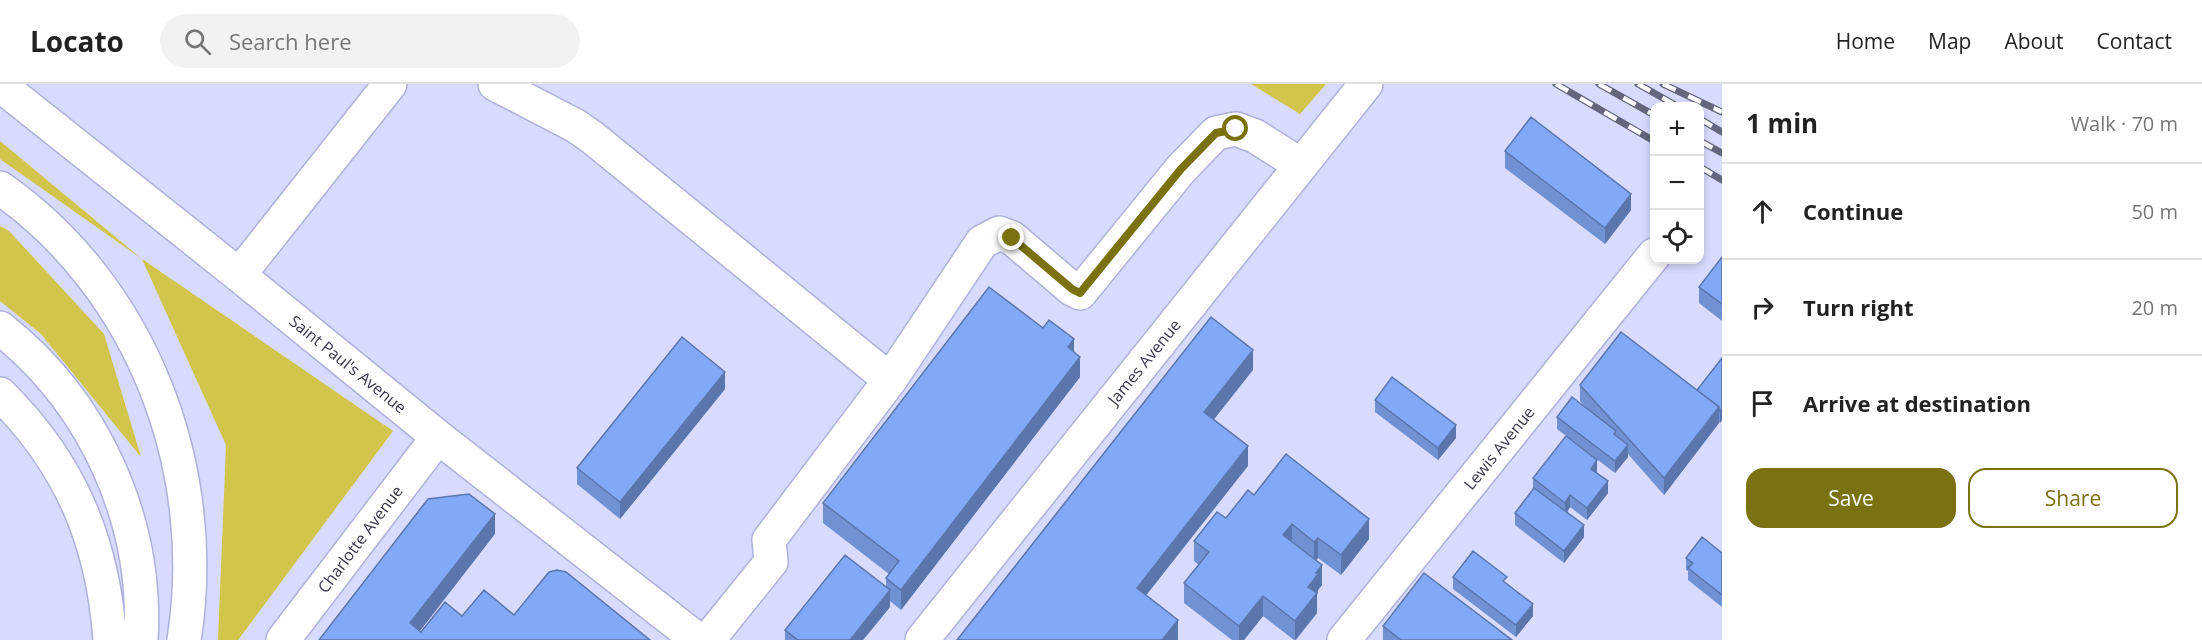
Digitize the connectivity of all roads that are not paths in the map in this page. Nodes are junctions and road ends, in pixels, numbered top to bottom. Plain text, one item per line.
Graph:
1 (390, 84) edge
2 (495, 84) edge
3 (1366, 84) edge
4 (0, 85) edge
5 (1301, 165) junction
6 (0, 188) edge
7 (1650, 260) edge
8 (239, 275) junction
9 (0, 328) edge
10 (890, 380) junction
11 (0, 394) edge
12 (438, 437) junction
13 (110, 640) edge
14 (141, 640) edge
15 (184, 640) edge
16 (283, 640) edge
17 (698, 640) edge
18 (708, 640) edge
19 (922, 640) edge
20 (1344, 640) edge

1 - 8 main road
2 - 10 main road
3 - 5 main road, James Avenue
4 - 8 main road, Saint Paul's Avenue
5 - 10 main road
5 - 19 main road, James Avenue
6 - 15 main road
7 - 20 main road, Lewis Avenue
8 - 12 main road, Saint Paul's Avenue
9 - 14 main road
10 - 18 main road
11 - 13 main road
12 - 16 main road, Charlotte Avenue
12 - 17 main road, Saint Paul's Avenue

